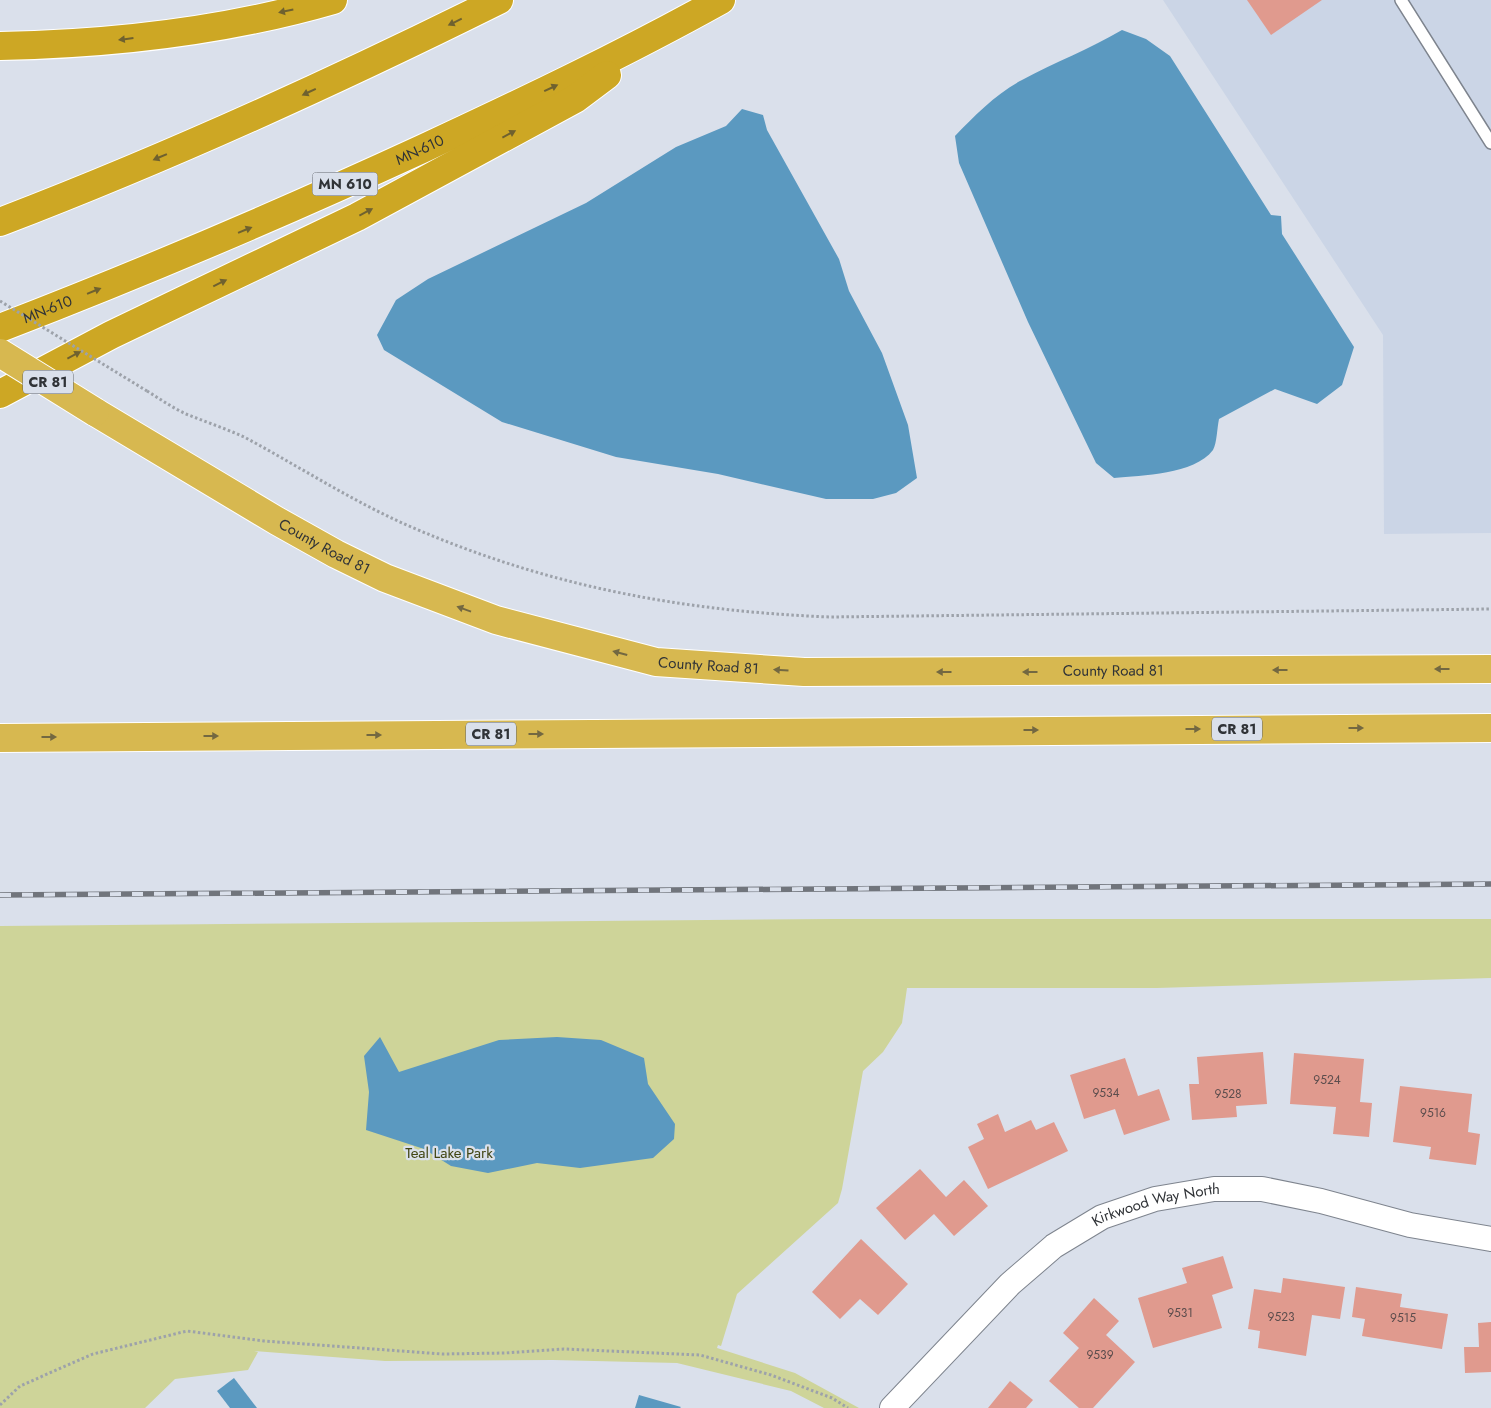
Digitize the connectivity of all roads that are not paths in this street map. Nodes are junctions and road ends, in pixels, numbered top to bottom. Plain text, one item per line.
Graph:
1 (333, 0) edge
2 (499, 0) edge
3 (721, 0) edge
4 (1401, 0) edge
5 (682, 22) junction
6 (0, 46) edge
7 (1491, 143) edge
8 (0, 222) edge
9 (0, 328) edge
10 (0, 353) edge
11 (0, 394) edge
12 (1491, 669) edge
13 (1491, 728) edge
14 (0, 738) edge
15 (1491, 1239) edge
16 (892, 1408) edge

1 -> 6 highway
2 -> 8 highway
3 - 5 highway, MN-610 / MN 610
4 - 7 lane
9 -> 5 highway, MN-610 / MN 610
11 -> 5 highway
12 -> 10 highway, County Road 81 / CR 81, bridge
14 -> 13 highway, CR 81
15 - 16 street, Kirkwood Way North

